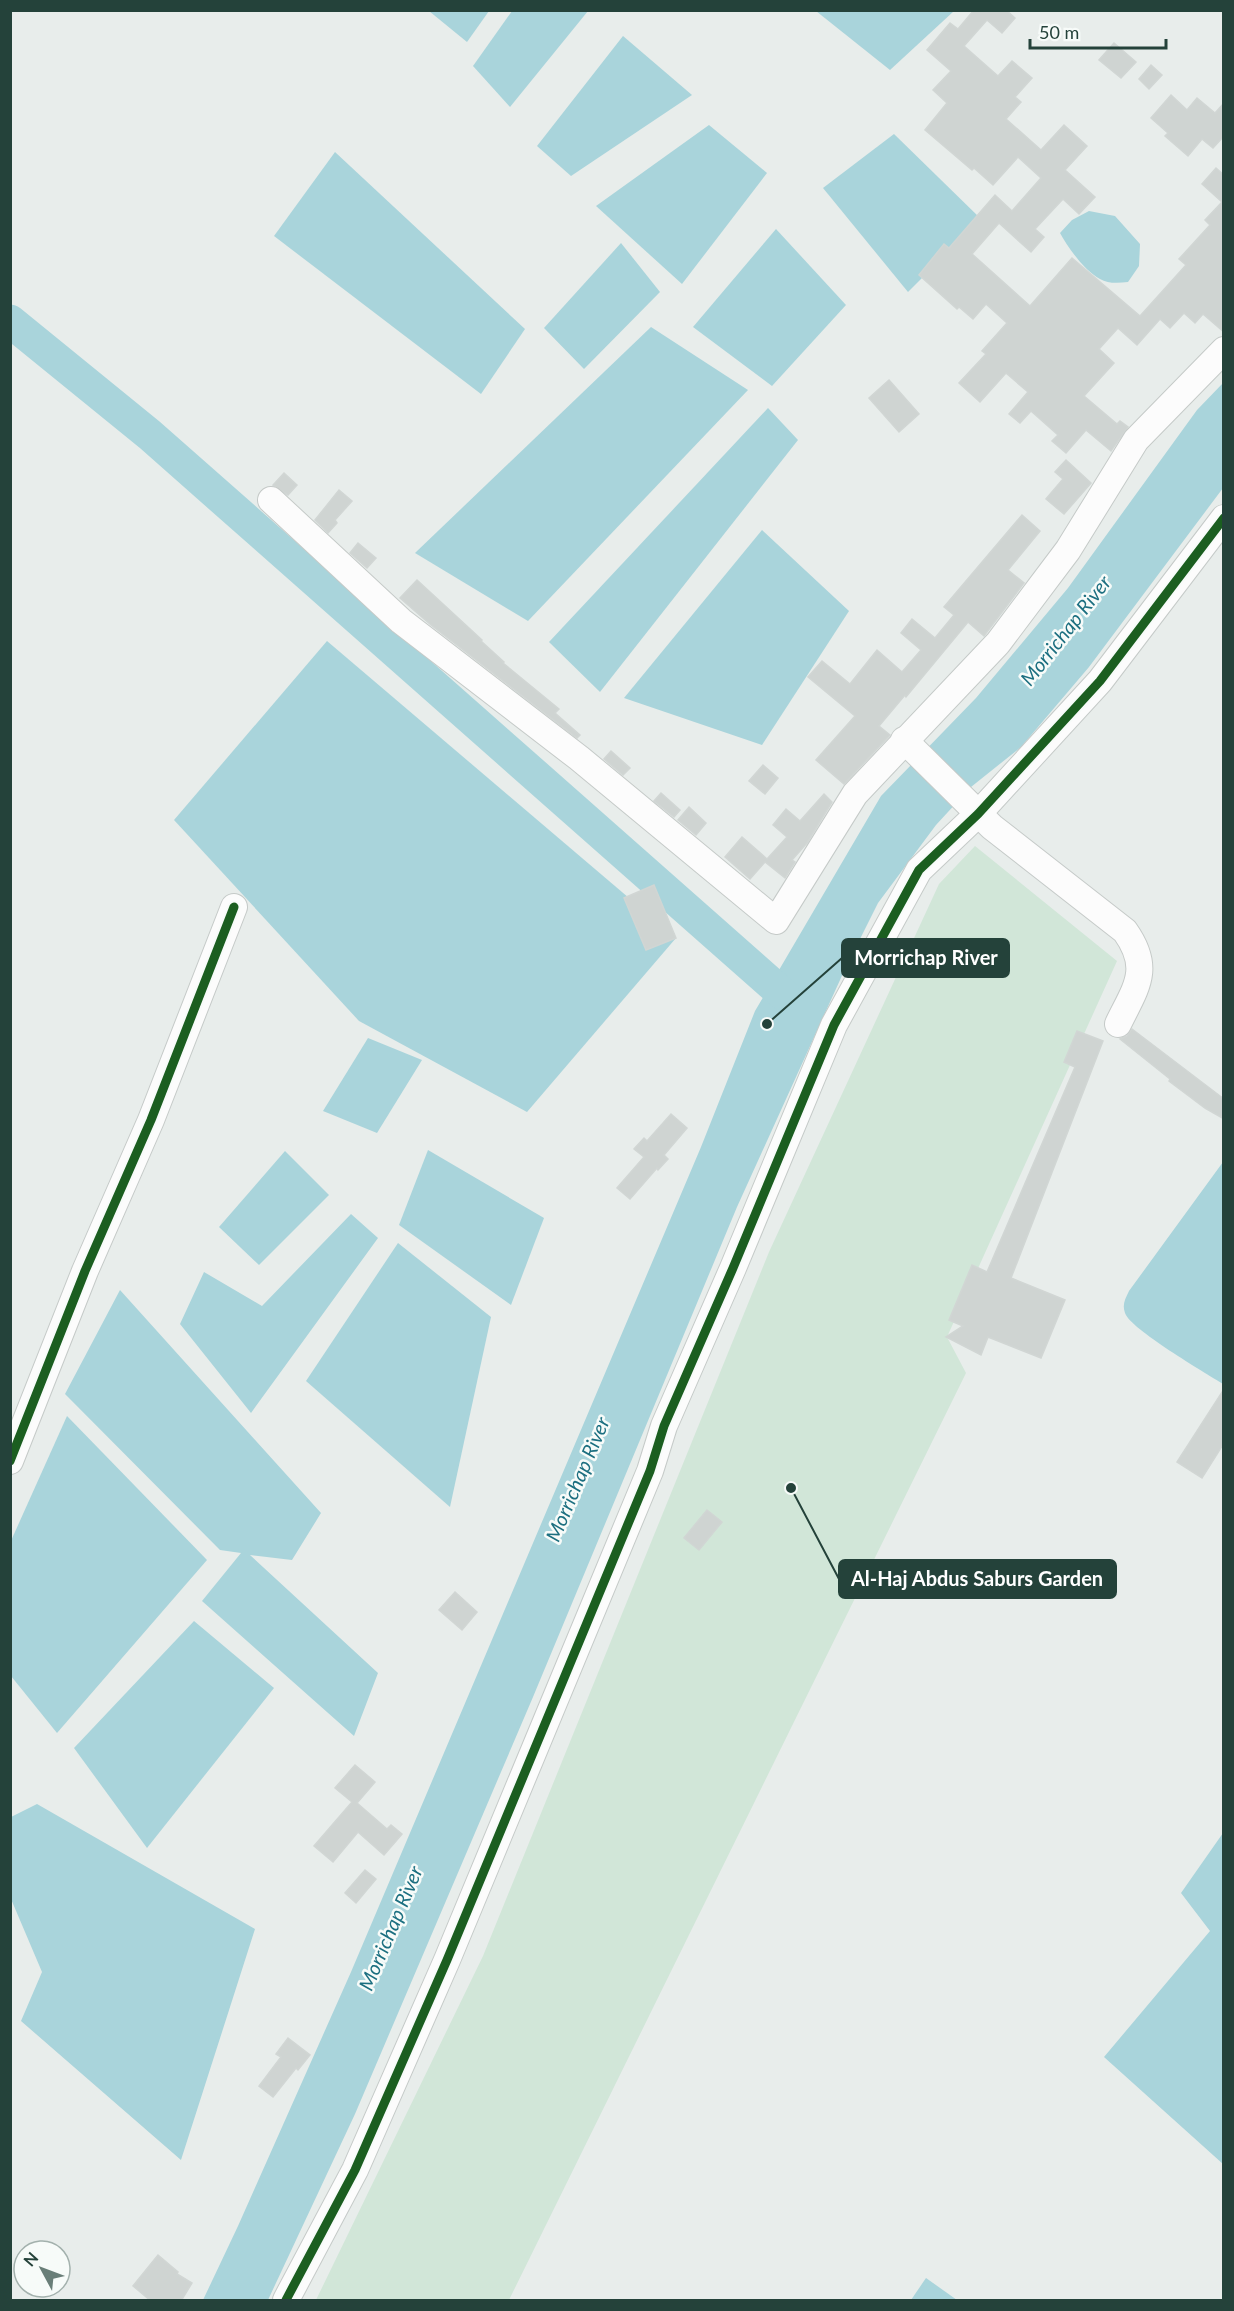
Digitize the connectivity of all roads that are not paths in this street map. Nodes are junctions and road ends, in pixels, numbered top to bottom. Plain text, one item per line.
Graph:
1 (1224, 350) edge
2 (271, 500) dead end
3 (1224, 518) edge
4 (907, 743) junction
5 (974, 810) junction
6 (234, 907) dead end
7 (1118, 1024) dead end
8 (10, 1461) edge
9 (286, 2301) edge

1 - 4 street
2 - 4 street
3 - 5 street
4 - 5 street
5 - 7 street
5 - 9 street
6 - 8 street

